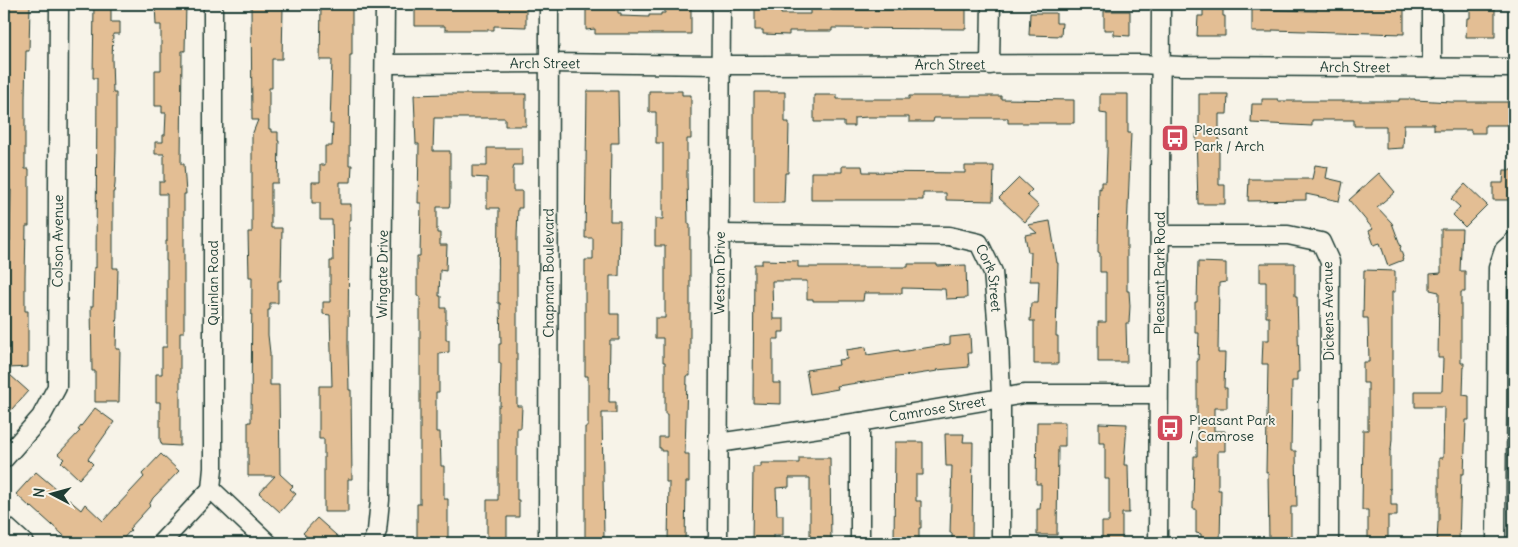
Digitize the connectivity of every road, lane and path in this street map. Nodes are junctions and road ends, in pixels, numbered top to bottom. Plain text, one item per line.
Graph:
1 (58, 4) edge
2 (213, 4) edge
3 (385, 4) edge
4 (550, 4) edge
5 (720, 4) edge
6 (991, 4) edge
7 (1161, 4) edge
8 (1432, 4) edge
9 (549, 62) junction
10 (384, 64) junction
11 (720, 65) junction
12 (990, 65) junction
13 (1162, 65) junction
14 (1432, 68) junction
15 (1514, 68) edge
16 (719, 234) junction
17 (1160, 235) junction
18 (1514, 241) edge
19 (1158, 394) junction
20 (1001, 396) junction
21 (860, 422) junction
22 (718, 443) junction
23 (4, 459) edge
24 (211, 489) junction
25 (4, 525) edge
26 (24, 543) edge
27 (161, 543) edge
28 (268, 543) edge
29 (372, 543) edge
30 (548, 543) edge
31 (718, 543) edge
32 (860, 543) edge
33 (1001, 543) edge
34 (1158, 543) edge
35 (1329, 543) edge
36 (1496, 543) edge

1 - 23 street, Colson Avenue
2 - 24 street, Quinlan Road
3 - 10 street, Wingate Drive
4 - 9 street, Chapman Boulevard
5 - 11 street, Weston Drive
6 - 12 street
7 - 13 street, Pleasant Park Road
8 - 14 street
9 - 10 street, Arch Street
9 - 11 street, Arch Street
9 - 30 street, Chapman Boulevard
10 - 29 street, Wingate Drive
11 - 12 street, Arch Street
11 - 16 street, Weston Drive
12 - 13 street, Arch Street
13 - 14 street, Arch Street
13 - 17 street, Pleasant Park Road
14 - 15 street, Arch Street
16 - 20 street, Cork Street
16 - 22 street, Weston Drive
17 - 19 street, Pleasant Park Road
17 - 35 street, Dickens Avenue
18 - 36 street
19 - 20 street, Camrose Street
19 - 34 street, Pleasant Park Road
20 - 21 street, Camrose Street
20 - 33 street, Cork Street
21 - 22 street, Camrose Street
21 - 32 street
22 - 31 street, Weston Drive
24 - 27 street
24 - 28 street
25 - 26 street

